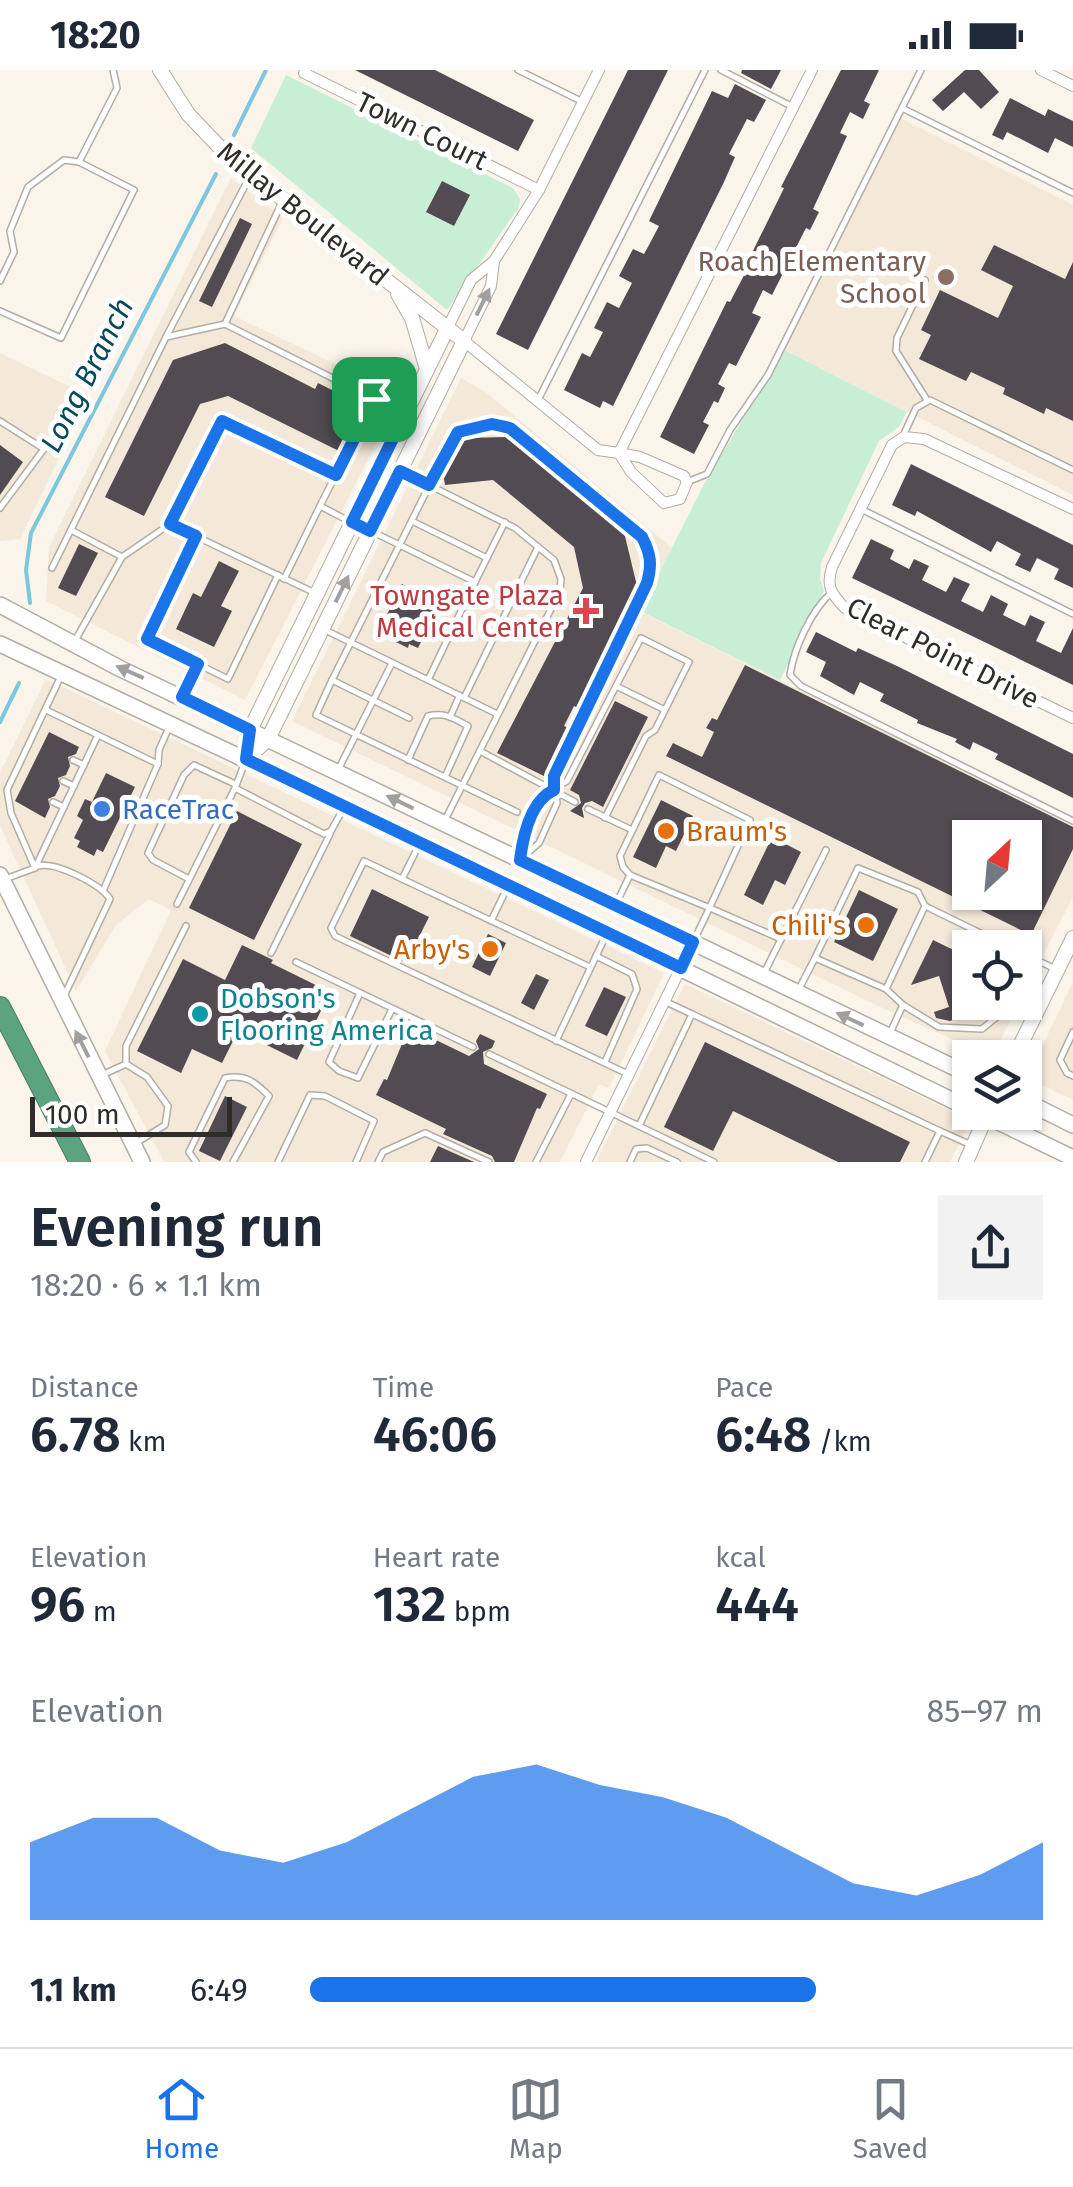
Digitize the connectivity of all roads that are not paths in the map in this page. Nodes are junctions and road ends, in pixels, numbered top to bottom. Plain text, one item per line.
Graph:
1 (113, 70) edge
2 (160, 70) edge
3 (518, 70) edge
4 (600, 70) edge
5 (705, 70) edge
6 (721, 70) edge
7 (812, 70) edge
8 (921, 70) edge
9 (1041, 70) edge
10 (305, 72) edge
11 (1073, 86) edge
12 (583, 102) junction
13 (793, 108) junction
14 (902, 108) junction
15 (79, 162) junction
16 (250, 175) junction
17 (539, 190) junction
18 (1073, 193) edge
19 (282, 200) junction
20 (494, 261) junction
21 (926, 280) dead end
22 (0, 281) edge
23 (393, 285) junction
24 (893, 294) dead end
25 (914, 304) junction
26 (0, 311) edge
27 (225, 324) junction
28 (448, 328) junction
29 (166, 337) junction
30 (464, 341) junction
31 (428, 369) junction
32 (374, 399) junction
33 (927, 400) junction
34 (537, 402) junction
35 (405, 414) junction
36 (0, 421) edge
37 (902, 438) junction
38 (618, 453) junction
39 (1073, 470) edge
40 (400, 471) junction
41 (336, 475) junction
42 (687, 482) junction
43 (429, 485) junction
44 (320, 506) junction
45 (0, 508) edge
46 (860, 509) junction
47 (1073, 509) edge
48 (352, 522) junction
49 (412, 522) junction
50 (505, 522) junction
51 (170, 524) junction
52 (71, 530) junction
53 (370, 531) junction
54 (196, 536) junction
55 (400, 546) junction
56 (538, 547) junction
57 (122, 557) junction
58 (487, 558) junction
59 (52, 568) dead end
60 (281, 577) junction
61 (475, 582) junction
62 (832, 593) junction
63 (317, 594) junction
64 (0, 605) edge
65 (1073, 614) edge
66 (322, 628) junction
67 (74, 643) junction
68 (352, 643) junction
69 (0, 644) edge
70 (392, 662) junction
71 (198, 664) junction
72 (62, 675) junction
73 (332, 680) junction
74 (428, 680) junction
75 (616, 686) junction
76 (182, 697) junction
77 (462, 697) junction
78 (373, 700) junction
79 (46, 710) junction
80 (665, 710) junction
81 (497, 714) junction
82 (450, 716) junction
83 (409, 718) dead end
84 (1073, 718) edge
85 (170, 724) junction
86 (250, 730) junction
87 (356, 734) junction
88 (98, 735) junction
89 (268, 739) junction
90 (31, 740) junction
91 (42, 745) dead end
92 (480, 751) junction
93 (246, 759) junction
94 (22, 760) junction
95 (73, 760) dead end
96 (408, 760) junction
97 (158, 764) junction
98 (84, 765) junction
99 (32, 766) dead end
100 (337, 772) junction
101 (445, 777) junction
102 (63, 781) dead end
103 (11, 782) junction
104 (463, 785) junction
105 (74, 786) junction
106 (235, 786) junction
107 (22, 787) dead end
108 (554, 790) junction
109 (52, 802) dead end
110 (575, 802) dead end
111 (344, 806) junction
112 (64, 807) junction
113 (588, 809) dead end
114 (517, 812) dead end
115 (605, 818) junction
116 (1073, 821) edge
117 (444, 823) junction
118 (632, 830) junction
119 (331, 831) junction
120 (420, 842) junction
121 (826, 850) dead end
122 (520, 860) junction
123 (35, 868) junction
124 (630, 875) junction
125 (1, 878) edge
126 (188, 879) junction
127 (402, 879) junction
128 (508, 885) junction
129 (103, 890) junction
130 (177, 904) dead end
131 (615, 906) junction
132 (925, 906) junction
133 (710, 908) junction
134 (491, 921) junction
135 (186, 926) dead end
136 (974, 930) edge
137 (608, 933) junction
138 (1073, 938) edge
139 (781, 939) junction
140 (693, 942) junction
141 (270, 953) dead end
142 (596, 956) junction
143 (815, 958) junction
144 (296, 962) dead end
145 (1042, 962) edge
146 (590, 968) junction
147 (681, 968) junction
148 (1058, 970) junction
149 (762, 977) junction
150 (886, 989) junction
151 (360, 993) junction
152 (797, 994) junction
153 (664, 1001) junction
154 (61, 1002) junction
155 (1042, 1002) edge
156 (903, 1005) junction
157 (0, 1007) edge
158 (392, 1008) junction
159 (692, 1014) junction
160 (993, 1020) edge
161 (1073, 1032) edge
162 (888, 1037) junction
163 (556, 1041) junction
164 (473, 1047) dead end
165 (489, 1054) dead end
166 (604, 1063) junction
167 (126, 1064) junction
168 (952, 1067) edge
169 (628, 1074) junction
170 (1073, 1076) edge
171 (100, 1077) junction
172 (571, 1094) junction
173 (952, 1100) edge
174 (1042, 1110) edge
175 (610, 1112) junction
176 (1073, 1125) edge
177 (639, 1126) junction
178 (940, 1130) junction
179 (978, 1130) edge
180 (1016, 1130) edge
181 (133, 1145) junction
182 (973, 1146) junction
183 (1073, 1158) edge
184 (80, 1162) edge
185 (142, 1162) edge
186 (196, 1162) edge
187 (233, 1162) edge
188 (278, 1162) edge
189 (356, 1162) edge
190 (378, 1162) edge
191 (489, 1162) edge
192 (536, 1162) edge
193 (586, 1162) edge
194 (630, 1162) edge
195 (677, 1162) edge
196 (714, 1162) edge
197 (925, 1162) edge
198 (966, 1162) edge

1 - 15 lane
2 - 16 street, Millay Boulevard
3 - 12 lane
4 - 12 street
5 - 34 lane
6 - 13 lane
7 - 13 street
8 - 14 lane
9 - 11 street
10 - 17 street, Town Court
12 - 17 street
13 - 38 street
14 - 18 lane
14 - 42 lane
15 - 22 lane
15 - 26 lane
16 - 19 street, Millay Boulevard
16 - 29 lane
17 - 20 street
19 - 23 street, Millay Boulevard
19 - 27 lane
20 - 28 street
30 -> 20 street
21 - 25 lane
23 - 28 street, Millay Boulevard
23 - 31 street
24 - 25 lane
25 - 33 lane
27 - 29 lane
27 - 32 lane
28 - 30 street, Millay Boulevard
28 - 31 street
29 - 52 lane
30 - 34 street
30 - 40 street
31 - 35 street
32 - 35 lane
32 - 41 lane
33 - 37 lane
33 - 39 lane
34 - 38 street
35 - 48 street
36 - 45 lane
37 - 46 street, Clear Point Drive
37 - 47 street
38 - 42 street
38 - 42 street
40 - 43 lane
40 - 53 street
41 - 44 lane
41 - 51 lane
43 - 49 lane
43 - 50 lane
43 - 108 lane
44 - 48 lane
44 - 60 lane
46 - 62 street, Clear Point Drive
46 - 65 lane
48 - 53 street
48 - 63 street
49 - 55 lane
49 - 58 lane
50 - 56 lane
50 - 58 lane
51 - 54 lane
51 - 57 lane
52 - 57 lane
52 - 59 lane
53 - 55 lane
66 -> 53 street
54 - 60 lane
54 - 71 lane
55 - 61 lane
55 - 68 lane
56 - 77 lane
56 - 81 lane
57 - 67 lane
58 - 61 lane
60 - 63 lane
60 - 71 lane
61 - 74 lane
62 - 84 street, Clear Point Drive
62 - 116 lane
63 - 86 street
64 - 67 main road
66 - 68 lane
66 - 89 street
67 - 72 main road
76 -> 67 main road
68 - 70 lane
68 - 73 lane
69 - 72 main road
70 - 74 lane
70 - 78 lane
71 - 76 lane
72 - 79 lane
72 - 85 main road
73 - 78 lane
73 - 87 lane
74 - 77 lane
75 - 80 lane
75 - 80 lane
75 - 108 lane
76 - 86 main road
77 - 81 lane
77 - 82 lane
78 - 83 lane
78 - 87 lane
79 - 88 lane
79 - 90 lane
80 - 115 lane
81 - 92 lane
82 - 96 lane
82 - 101 lane
85 - 93 main road
85 - 97 lane
86 - 89 main road
86 - 93 street
87 - 96 lane
87 - 100 lane
88 - 97 lane
88 - 98 lane
89 - 93 street
89 - 100 main road
90 - 91 lane
90 - 94 lane
92 - 104 lane
92 - 108 lane
93 - 106 lane
93 - 111 main road
94 - 99 lane
94 - 103 lane
95 - 98 lane
96 - 101 lane
97 - 129 lane
98 - 105 lane
117 -> 100 main road
101 - 104 lane
102 - 105 lane
103 - 107 lane
103 - 123 lane
104 - 114 lane
104 - 117 lane
105 - 112 lane
106 - 119 lane
106 - 126 lane
106 - 126 lane
108 - 110 lane
108 - 122 lane
108 - 122 lane
109 - 112 lane
111 - 119 lane
111 - 120 main road
112 - 123 lane
113 - 115 lane
115 - 118 lane
117 - 122 main road
118 - 124 lane
118 - 133 lane
119 - 141 lane
120 - 127 lane
120 - 128 main road
121 - 139 lane
122 - 128 main road
122 - 131 main road
123 - 125 lane
123 - 129 lane
124 - 131 lane
124 - 133 lane
125 - 154 main road
126 - 130 lane
127 - 134 lane
127 - 163 lane
128 - 134 lane
128 - 137 main road
129 - 154 lane
131 - 140 main road
132 - 136 lane
132 - 143 lane
132 - 150 lane
133 - 139 lane
133 - 140 lane
134 - 146 lane
135 - 167 lane
137 - 142 lane
137 - 147 main road
138 - 148 street
139 - 149 lane
140 - 147 street
140 - 149 main road
142 - 146 lane
142 - 166 lane
143 - 150 lane
143 - 152 lane
144 - 151 lane
145 - 148 lane
146 - 163 lane
147 - 153 street
147 - 173 main road
148 - 155 street
149 - 152 main road
150 - 156 lane
151 - 158 lane
151 - 158 lane
162 -> 152 main road
153 - 159 lane
153 - 169 street
171 -> 154 main road
156 - 160 lane
156 - 162 lane
157 - 184 highway
158 - 164 lane
159 - 177 lane
159 - 178 lane
161 - 170 lane
162 - 168 main road
163 - 166 lane
165 - 172 lane
166 - 169 lane
167 - 171 lane
167 - 181 lane
169 - 175 street
171 - 181 main road
172 - 175 lane
172 - 192 lane
174 - 176 main road
175 - 177 lane
175 - 193 street
177 - 196 lane
178 - 182 lane
178 - 197 lane
179 - 182 street
180 - 183 main road
181 - 185 main road
182 - 198 street
186 - 187 lane
188 - 189 lane
190 - 191 lane
194 - 195 lane

